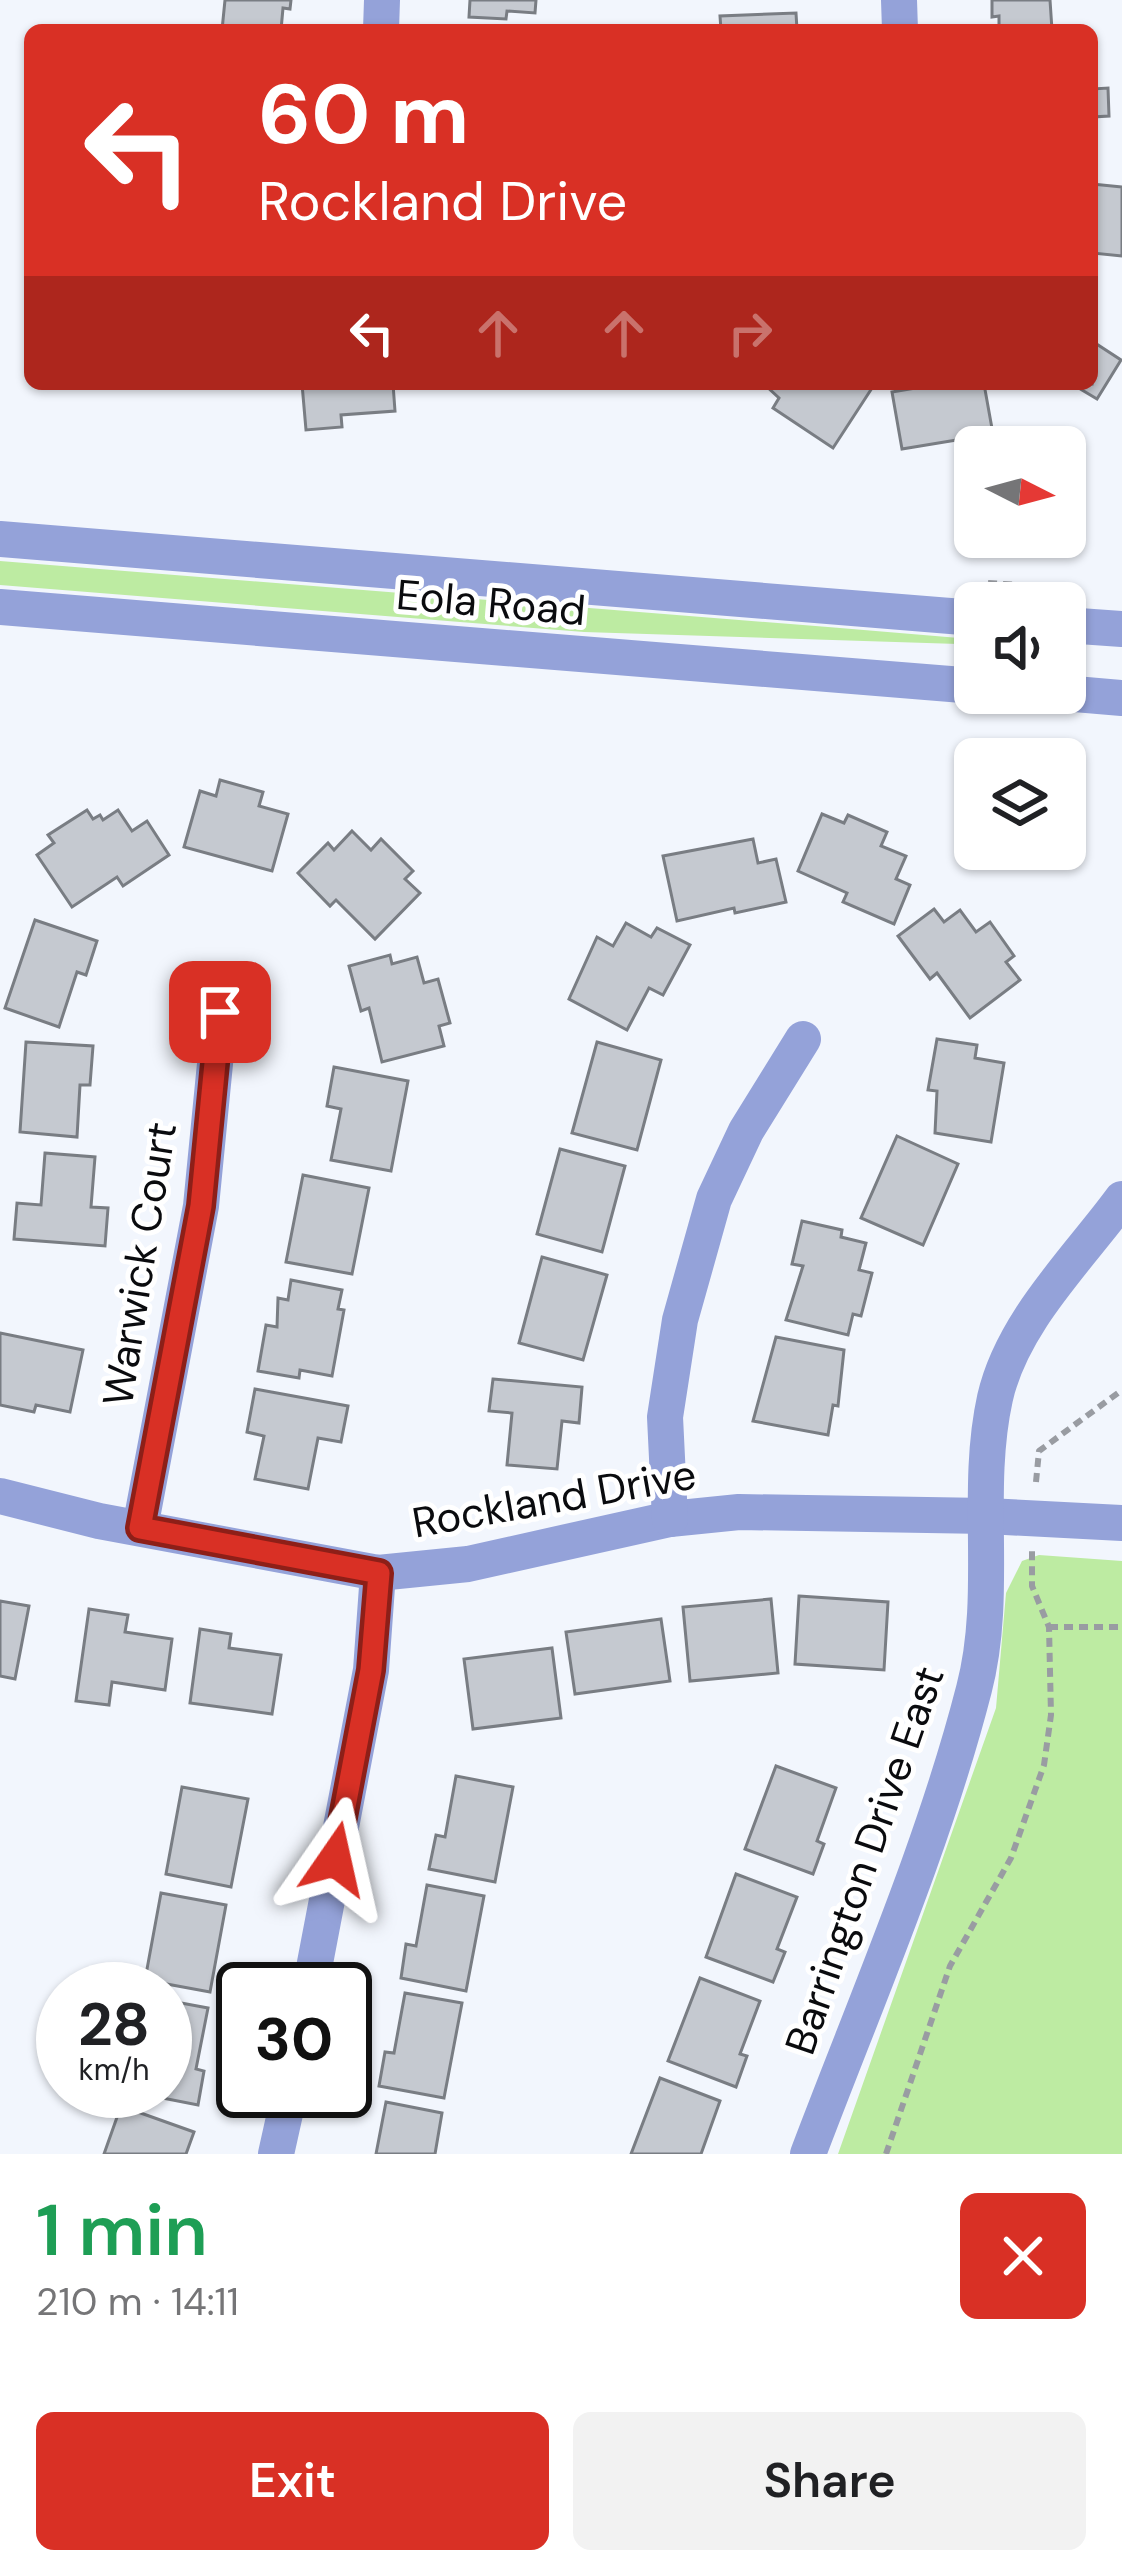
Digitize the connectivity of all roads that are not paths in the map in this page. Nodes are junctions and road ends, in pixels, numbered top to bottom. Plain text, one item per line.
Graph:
1 (0, 539) edge
2 (0, 608) edge
3 (954, 616) edge
4 (1086, 626) edge
5 (1122, 629) edge
6 (954, 684) edge
7 (1086, 695) edge
8 (1122, 698) edge
9 (220, 1012) dead end
10 (803, 1039) dead end
11 (1122, 1199) edge
12 (0, 1496) edge
13 (987, 1516) junction
14 (670, 1519) junction
15 (1122, 1522) edge
16 (140, 1528) junction
17 (379, 1573) junction
18 (315, 1962) edge
19 (284, 2118) edge
20 (276, 2154) edge
21 (808, 2154) edge

1 - 3 street, Eola Road
2 - 6 street, Eola Road
4 - 5 street
7 - 8 street
9 - 16 street, Warwick Court
10 - 14 street
11 - 13 street, Barrington Drive East
12 - 16 street, Rockland Drive
13 - 14 street, Rockland Drive
13 - 15 street, Rockland Drive
13 - 21 street, Barrington Drive East
14 - 17 street, Rockland Drive
16 - 17 street, Rockland Drive
17 - 18 street
19 - 20 street

